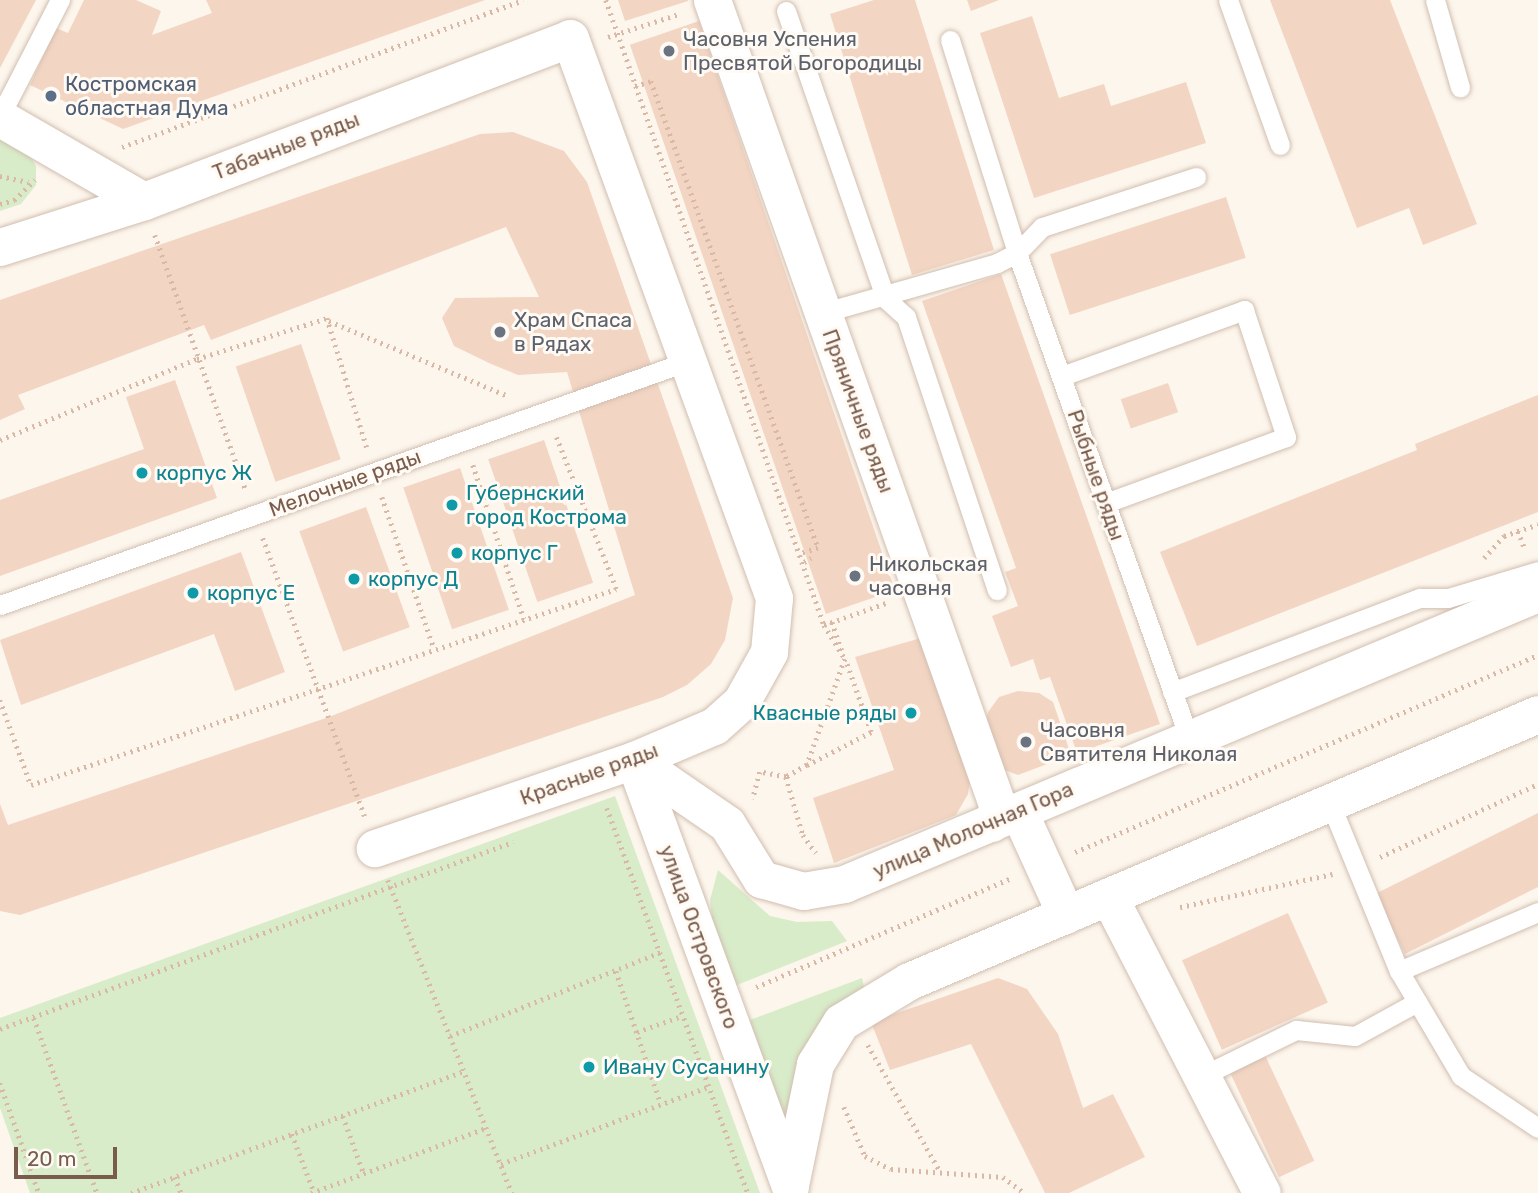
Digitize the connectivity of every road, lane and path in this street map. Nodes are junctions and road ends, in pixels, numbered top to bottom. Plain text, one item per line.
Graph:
1 (60, 0) edge
2 (523, 0) edge
3 (606, 0) edge
4 (1228, 0) edge
5 (1435, 0) edge
6 (701, 5) edge
7 (786, 11) dead end
8 (625, 33) dead end
9 (950, 40) dead end
10 (635, 86) junction
11 (1460, 87) dead end
12 (0, 118) edge
13 (1280, 145) dead end
14 (83, 162) junction
15 (0, 176) edge
16 (1196, 177) dead end
17 (28, 183) junction
18 (144, 201) junction
19 (0, 204) edge
20 (0, 247) edge
21 (1017, 253) junction
22 (886, 299) junction
23 (822, 313) junction
24 (691, 360) junction
25 (1062, 376) junction
26 (546, 412) junction
27 (0, 439) edge
28 (465, 441) junction
29 (1106, 503) junction
30 (800, 554) junction
31 (811, 558) dead end
32 (804, 562) junction
33 (1538, 571) edge
34 (997, 590) dead end
35 (1538, 593) edge
36 (899, 599) dead end
37 (0, 605) edge
38 (524, 619) junction
39 (832, 622) junction
40 (824, 625) junction
41 (1538, 655) edge
42 (845, 659) junction
43 (1172, 692) junction
44 (0, 701) edge
45 (1538, 714) edge
46 (1189, 738) junction
47 (634, 760) junction
48 (807, 765) junction
49 (786, 777) junction
50 (754, 802) dead end
51 (1330, 803) junction
52 (596, 812) dead end
53 (1005, 817) junction
54 (803, 835) dead end
55 (519, 840) dead end
56 (375, 848) joint
57 (1043, 865) junction
58 (391, 887) junction
59 (1109, 897) junction
60 (1538, 912) edge
61 (1066, 915) junction
62 (661, 952) junction
63 (616, 971) junction
64 (1399, 971) junction
65 (722, 1001) junction
66 (1417, 1002) junction
67 (681, 1016) junction
68 (34, 1018) junction
69 (0, 1028) edge
70 (637, 1032) junction
71 (450, 1036) junction
72 (863, 1037) dead end
73 (464, 1071) junction
74 (1202, 1076) junction
75 (0, 1083) edge
76 (708, 1087) junction
77 (661, 1104) junction
78 (343, 1116) junction
79 (486, 1128) junction
80 (1538, 1128) edge
81 (292, 1134) junction
82 (501, 1164) junction
83 (941, 1172) dead end
84 (364, 1174) junction
85 (175, 1177) junction
86 (792, 1189) edge
87 (312, 1192) edge
88 (40, 1193) edge
89 (97, 1193) edge
90 (131, 1193) edge
91 (181, 1193) edge
92 (512, 1193) edge
93 (748, 1193) edge
94 (1262, 1193) edge

1 - 12 lane
2 - 14 path
3 - 10 path
4 - 13 lane
5 - 11 lane
6 - 8 path
6 - 23 street, Пряничные ряды
7 - 22 lane
9 - 21 lane, Рыбные ряды
10 - 30 path
10 - 30 path
12 - 14 street
14 - 17 path
14 - 18 street
15 - 17 path
16 - 21 lane
17 - 19 path
18 - 20 street, Табачные ряды
18 - 24 street, Табачные ряды
21 - 22 lane
21 - 25 lane, Рыбные ряды
22 - 23 lane
22 - 34 lane
23 - 53 street, Пряничные ряды
24 - 26 lane, Мелочные ряды
24 - 47 street, Красные ряды
25 - 29 lane, Рыбные ряды
25 - 29 lane
26 - 27 path
26 - 28 lane, Мелочные ряды
26 - 38 path
28 - 37 lane, Мелочные ряды
28 - 38 path
29 - 43 lane, Рыбные ряды
30 - 32 path
31 - 32 path
32 - 40 path
33 - 43 lane
35 - 46 street, улица Молочная Гора
36 - 39 path
38 - 44 path
39 - 40 path
39 - 42 path
40 - 42 path
41 - 57 path
42 - 48 path
42 - 48 path
43 - 46 lane, Рыбные ряды
45 - 51 street
46 - 53 street, улица Молочная Гора
47 - 53 street, улица Молочная Гора
47 - 56 street, Красные ряды
47 - 65 street, улица Островского
48 - 49 path
49 - 50 path
49 - 54 path
51 - 59 street
51 - 64 lane
52 - 62 path
53 - 57 street
55 - 58 path
56 - 58 path
57 - 61 street
57 - 65 path
58 - 68 path
58 - 71 path
59 - 61 street
59 - 74 street
60 - 64 lane
61 - 86 street
62 - 63 path
62 - 67 path
63 - 70 path
63 - 71 path
64 - 66 lane
65 - 67 path
65 - 86 street, улица Островского
66 - 74 lane
66 - 80 lane
67 - 70 path
67 - 76 path
68 - 69 path
68 - 89 path
70 - 77 path
71 - 73 path
72 - 83 path
73 - 78 path
73 - 79 path
74 - 94 street
75 - 88 path
76 - 77 path
76 - 93 path
77 - 82 path
78 - 81 path
78 - 84 path
79 - 82 path
79 - 84 path
81 - 85 path
81 - 87 path
82 - 92 path
84 - 87 path
85 - 90 path
85 - 91 path

